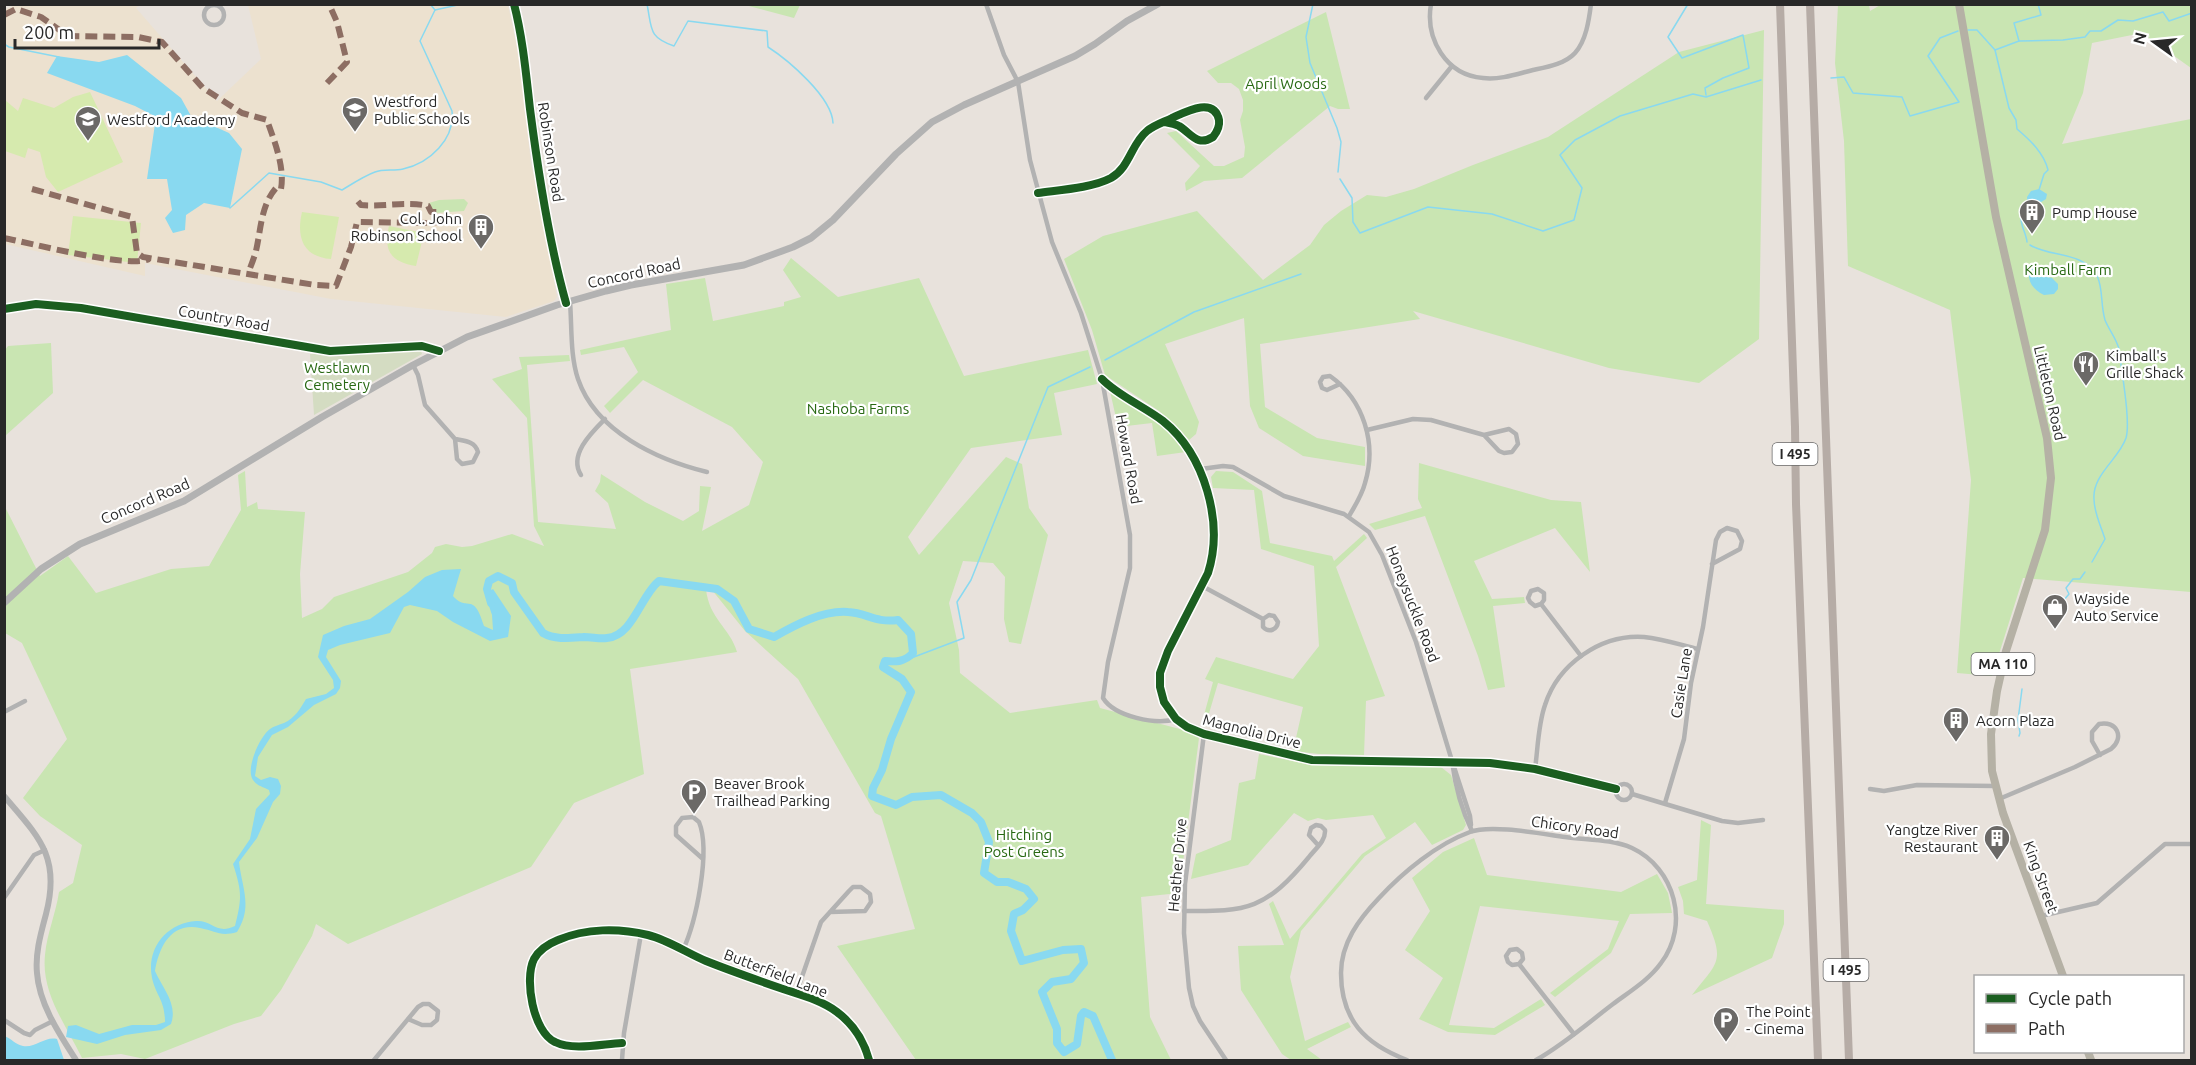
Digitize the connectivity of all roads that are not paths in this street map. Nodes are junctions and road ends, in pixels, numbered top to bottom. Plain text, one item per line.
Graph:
1 (514, 4) edge
2 (986, 4) edge
3 (1431, 4) edge
4 (1591, 4) edge
5 (1780, 4) edge
6 (1810, 4) edge
7 (1959, 4) edge
8 (1157, 5) edge
9 (205, 6) edge
10 (1452, 66) junction
11 (1018, 82) junction
12 (1426, 98) dead end
13 (1165, 122) junction
14 (1038, 194) junction
15 (568, 302) junction
16 (4, 309) edge
17 (439, 351) junction
18 (413, 365) junction
19 (1102, 379) junction
20 (1340, 384) dead end
21 (605, 419) junction
22 (1367, 430) junction
23 (1484, 435) junction
24 (455, 439) junction
25 (1201, 469) junction
26 (707, 472) dead end
27 (581, 475) dead end
28 (1349, 516) junction
29 (1712, 564) junction
30 (1202, 586) junction
31 (4, 603) edge
32 (1542, 604) dead end
33 (1263, 619) dead end
34 (1698, 649) junction
35 (1581, 656) junction
36 (25, 701) dead end
37 (4, 712) edge
38 (1176, 720) junction
39 (1204, 734) junction
40 (2100, 755) junction
41 (1452, 761) junction
42 (1535, 769) junction
43 (1995, 786) junction
44 (1616, 789) junction
45 (1870, 789) dead end
46 (1632, 794) junction
47 (4, 796) edge
48 (1999, 799) junction
49 (1665, 802) junction
50 (1763, 820) dead end
51 (1472, 831) junction
52 (2192, 844) edge
53 (1318, 845) dead end
54 (45, 850) junction
55 (703, 859) junction
56 (4, 898) edge
57 (830, 912) junction
58 (1184, 912) junction
59 (2041, 916) junction
60 (641, 934) junction
61 (683, 950) junction
62 (1519, 964) dead end
63 (2063, 975) edge
64 (796, 994) junction
65 (408, 1019) junction
66 (4, 1020) edge
67 (54, 1024) junction
68 (1574, 1034) junction
69 (622, 1043) junction
70 (76, 1060) edge
71 (374, 1060) edge
72 (622, 1060) edge
73 (869, 1060) edge
74 (1226, 1060) edge
75 (1407, 1060) edge
76 (1536, 1060) edge
77 (1818, 1060) edge
78 (1849, 1060) edge

1 - 15 street, Robinson Road
2 - 11 street, Howard Road
3 - 10 street
4 - 10 street
5 - 77 highway, I 495
6 - 78 highway, I 495
7 - 43 main road, Littleton Road / MA 110
8 - 11 main road, Concord Road
9 - 9 street
10 - 12 street
11 - 14 street, Howard Road
11 - 15 main road, Concord Road
13 - 13 street
13 - 14 street
14 - 19 street, Howard Road
15 - 17 main road, Concord Road
15 - 21 street, Robinson Road
16 - 17 street, Country Road
17 - 18 main road, Concord Road
18 - 24 street
18 - 31 main road, Concord Road
19 - 25 street
19 - 38 street, Howard Road
20 - 22 street
21 - 26 street, Robinson Road
21 - 27 street
22 - 23 street
22 - 28 street
23 - 23 street
24 - 24 street
25 - 28 street, Honeysuckle Road
25 - 30 street
28 - 41 street, Honeysuckle Road
29 - 29 street, Casie Lane
29 - 34 street, Casie Lane
30 - 33 street
30 - 38 street
32 - 35 street
34 - 35 street
34 - 49 street, Casie Lane
35 - 42 street
36 - 37 street
38 - 39 street, Magnolia Drive
39 - 41 street, Magnolia Drive
39 - 58 street, Heather Drive
40 - 40 street
40 - 48 street
41 - 42 street, Magnolia Drive
41 - 51 street
42 - 44 street, Magnolia Drive
43 - 45 street
43 - 48 main road, King Street / MA 110
44 - 46 street, Magnolia Drive
44 - 46 street, Magnolia Drive
46 - 49 street, Magnolia Drive
47 - 54 street
48 - 59 main road, King Street / MA 110
49 - 50 street, Magnolia Drive
51 - 68 street, Chicory Road
51 - 75 street, Chicory Road
52 - 59 street
53 - 58 street
54 - 56 street
54 - 67 street
55 - 55 street
55 - 61 street
57 - 57 street
57 - 64 street
58 - 74 street, Heather Drive
59 - 63 main road, King Street / MA 110
60 - 61 street, Butterfield Lane
60 - 69 street
60 - 69 street
61 - 64 street, Butterfield Lane
62 - 68 street
64 - 73 street, Butterfield Lane
65 - 65 street
65 - 71 street
66 - 67 street
67 - 70 street
68 - 76 street, Chicory Road
69 - 72 street

